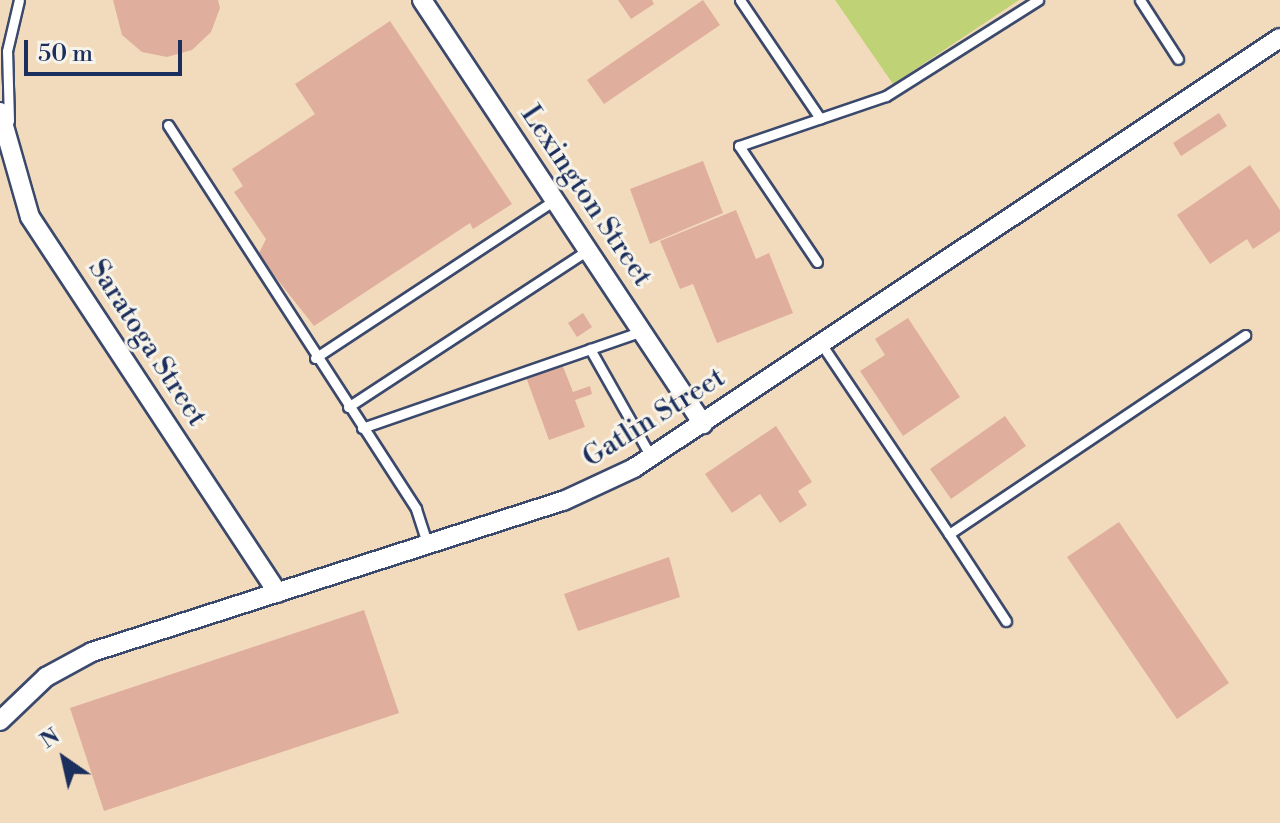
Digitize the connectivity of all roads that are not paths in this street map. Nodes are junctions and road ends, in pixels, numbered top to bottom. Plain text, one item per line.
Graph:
1 (19, 0) edge
2 (422, 0) edge
3 (740, 0) edge
4 (1038, 0) edge
5 (1140, 0) edge
6 (1280, 38) edge
7 (1178, 59) dead end
8 (0, 112) edge
9 (820, 118) junction
10 (168, 125) dead end
11 (9, 136) junction
12 (555, 200) junction
13 (588, 250) junction
14 (817, 262) dead end
15 (642, 331) junction
16 (1245, 335) dead end
17 (822, 345) junction
18 (590, 349) junction
19 (315, 358) junction
20 (348, 407) junction
21 (703, 424) junction
22 (362, 428) junction
23 (651, 457) junction
24 (949, 534) junction
25 (428, 546) junction
26 (278, 593) junction
27 (1006, 621) dead end
28 (0, 721) edge

1 - 11 lane
2 - 12 street, Lexington Street
3 - 9 lane
4 - 9 lane
5 - 7 lane
6 - 17 street, Gatlin Street
8 - 11 street, Saratoga Street
9 - 14 lane
10 - 19 lane
11 - 26 street, Saratoga Street
12 - 13 street, Lexington Street
12 - 19 lane
13 - 15 street, Lexington Street
13 - 20 lane
15 - 18 lane
15 - 21 street, Lexington Street
16 - 24 lane
17 - 21 street, Gatlin Street
17 - 24 lane
18 - 22 lane
18 - 23 lane
19 - 20 lane
20 - 22 lane
21 - 23 street, Gatlin Street
22 - 25 lane
23 - 25 street, Gatlin Street
24 - 27 lane
25 - 26 street, Gatlin Street
26 - 28 street, Gatlin Street

